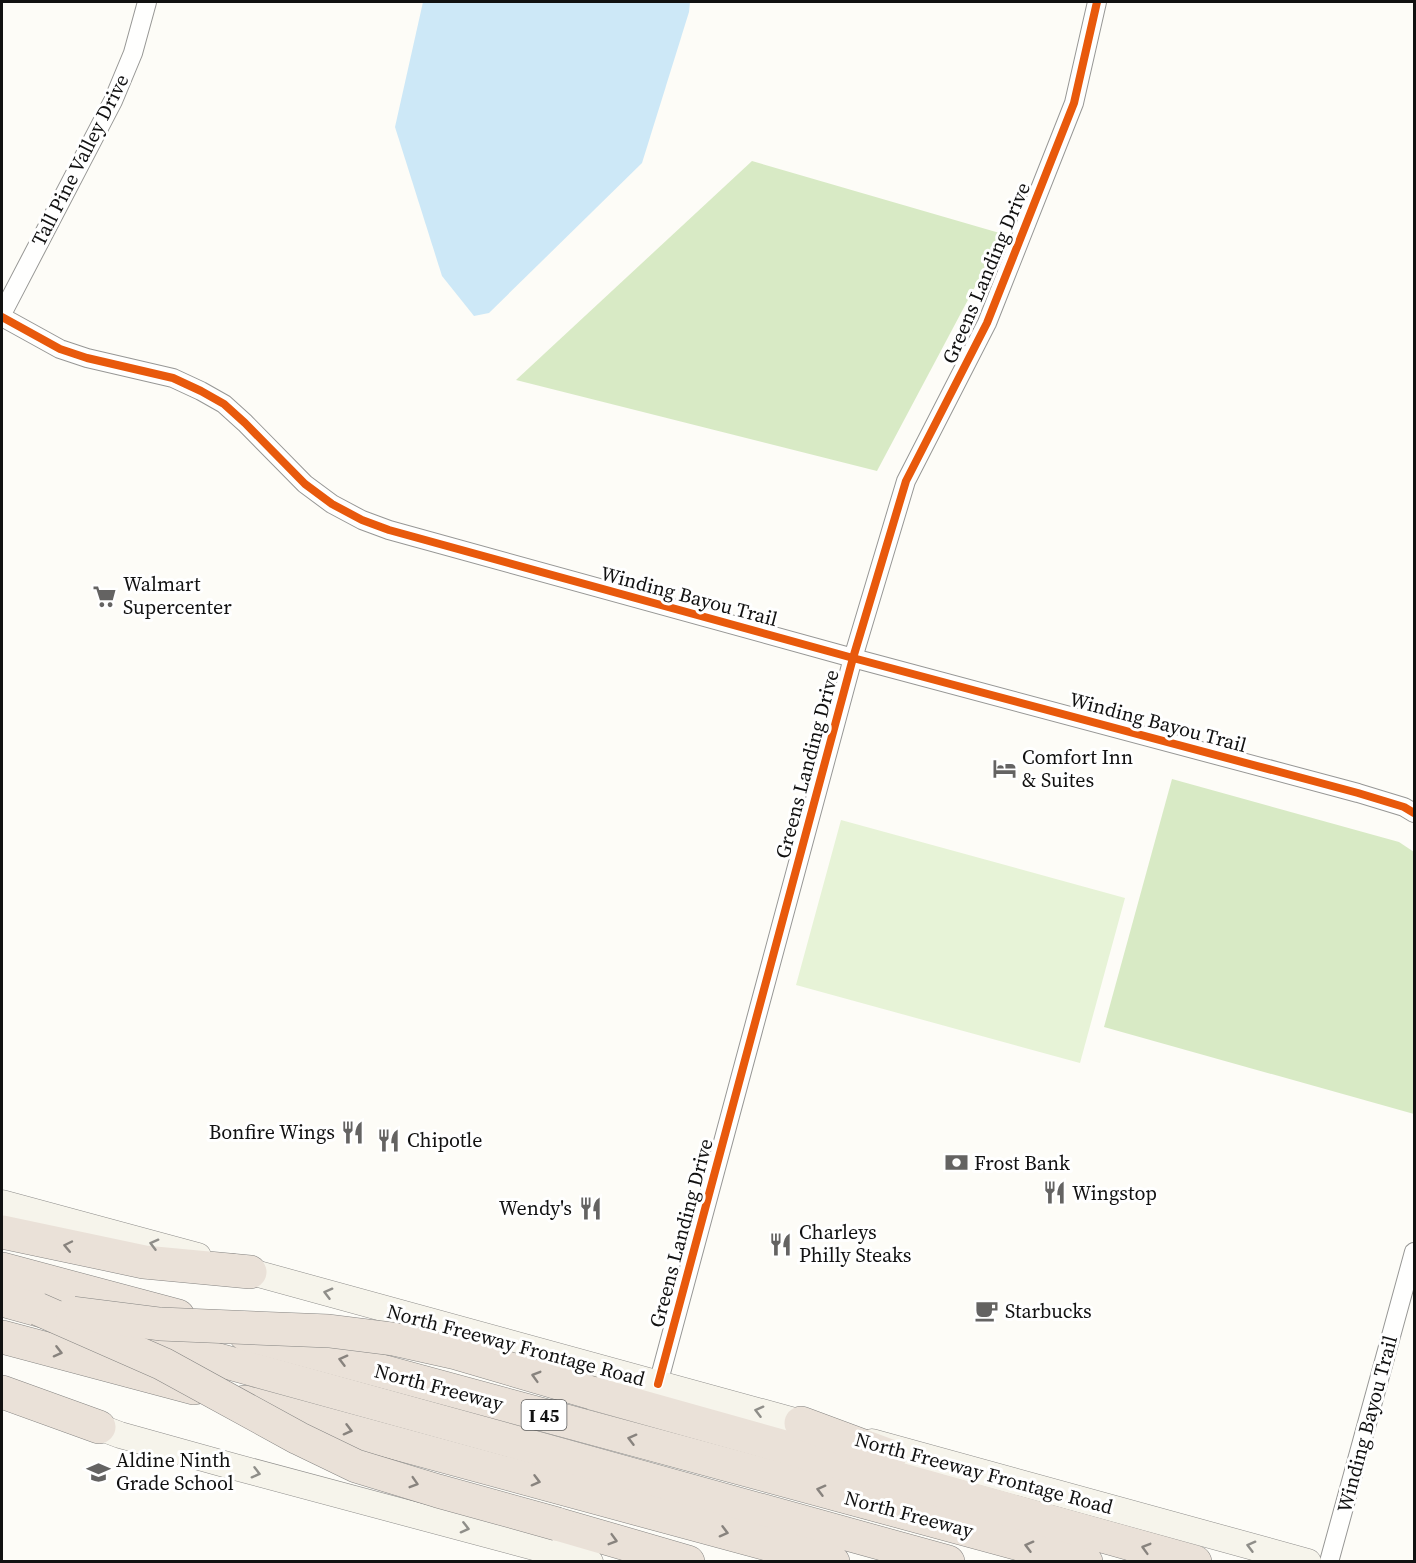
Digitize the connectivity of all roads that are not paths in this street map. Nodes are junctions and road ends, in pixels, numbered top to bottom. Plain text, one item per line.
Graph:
1 (147, 2) edge
2 (1097, 2) edge
3 (2, 316) edge
4 (853, 657) junction
5 (1414, 813) edge
6 (2, 1203) edge
7 (2, 1232) edge
8 (1414, 1252) edge
9 (2, 1269) edge
10 (250, 1272) junction
11 (2, 1299) edge
12 (38, 1309) junction
13 (2, 1337) edge
14 (658, 1384) junction
15 (2, 1392) edge
16 (2, 1402) edge
17 (801, 1423) junction
18 (99, 1427) junction
19 (1091, 1548) edge
20 (590, 1562) edge
21 (688, 1562) edge
22 (833, 1562) edge
23 (948, 1562) edge
24 (1195, 1562) edge
25 (1308, 1562) edge
26 (1329, 1562) edge

1 - 3 street, Tall Pine Valley Drive
2 - 4 street, Greens Landing Drive
3 - 4 street, Winding Bayou Trail
4 - 5 street, Winding Bayou Trail
4 - 14 street, Greens Landing Drive
10 -> 6 main road, North Freeway Frontage Road
10 -> 7 highway
8 - 26 street, Winding Bayou Trail
19 -> 9 highway, North Freeway / I 45
14 -> 10 main road, North Freeway Frontage Road
11 - 12 highway, North Freeway / I 45
19 -> 12 highway, bridge
12 -> 21 highway, bridge
12 - 23 highway, North Freeway / I 45, bridge
13 -> 22 highway
17 -> 14 main road, North Freeway Frontage Road
15 - 18 highway
16 - 18 main road
17 - 19 highway
25 -> 17 main road, North Freeway Frontage Road
18 -> 20 main road
24 -> 19 highway

